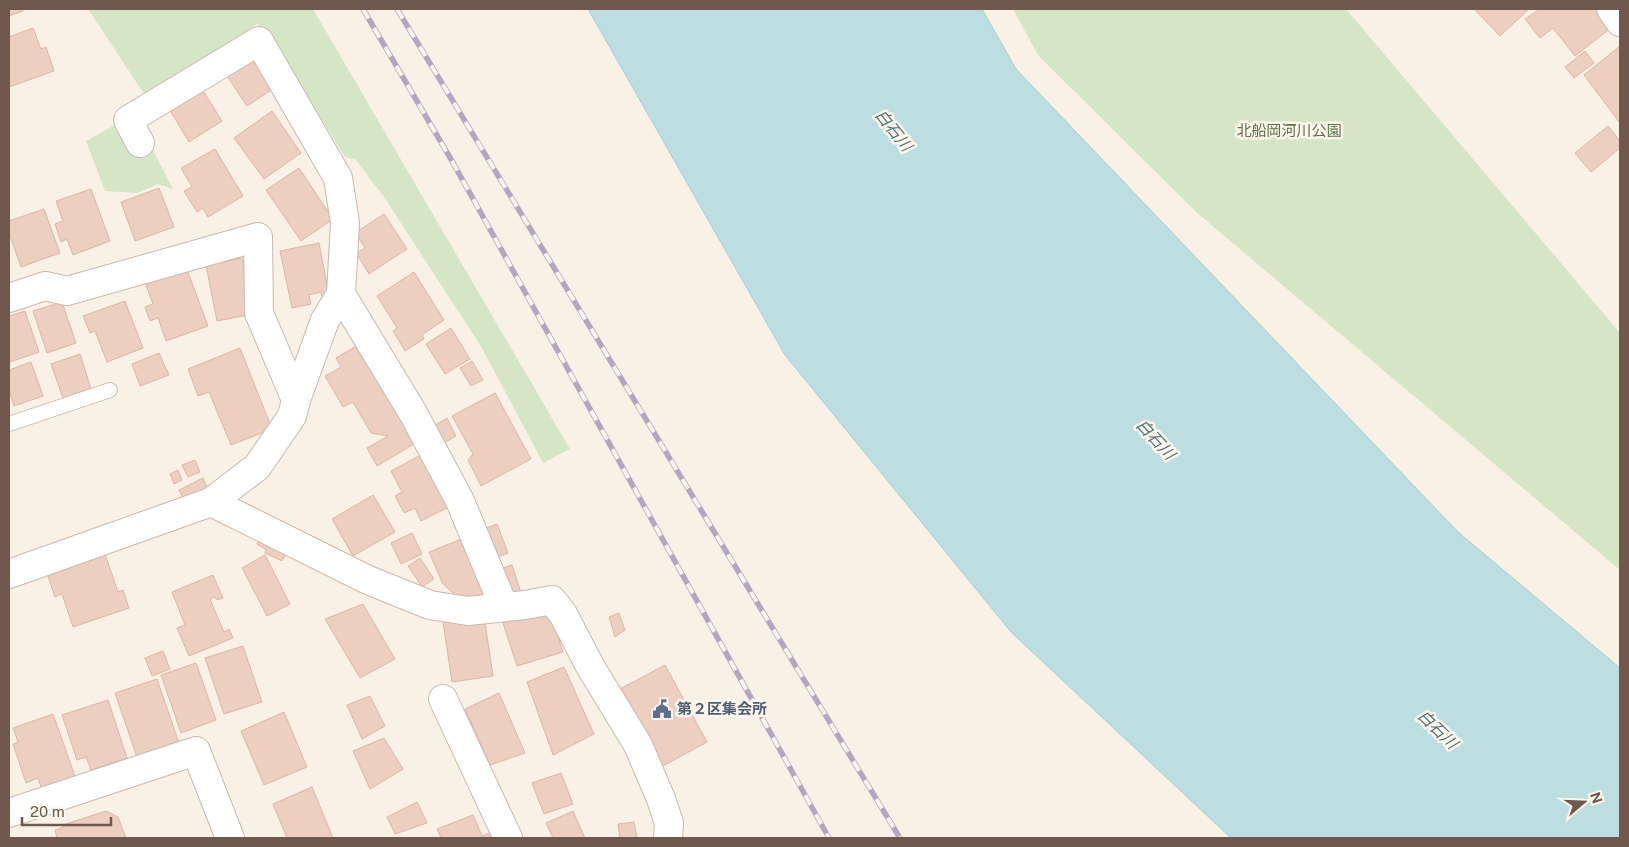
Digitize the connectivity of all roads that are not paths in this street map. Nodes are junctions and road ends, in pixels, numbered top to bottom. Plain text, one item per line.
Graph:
1 (1610, 9) edge
2 (1620, 22) edge
3 (140, 143) dead end
4 (341, 294) junction
5 (9, 298) edge
6 (110, 390) dead end
7 (296, 400) junction
8 (9, 424) edge
9 (211, 502) junction
10 (9, 574) edge
11 (504, 608) junction
12 (443, 699) dead end
13 (9, 813) edge
14 (230, 838) edge
15 (508, 838) edge
16 (668, 838) edge

1 - 2 street
3 - 4 street
4 - 7 street
4 - 11 street
5 - 7 street
6 - 8 lane
7 - 9 street
9 - 10 street
9 - 11 street
11 - 16 street
12 - 15 street
13 - 14 street

